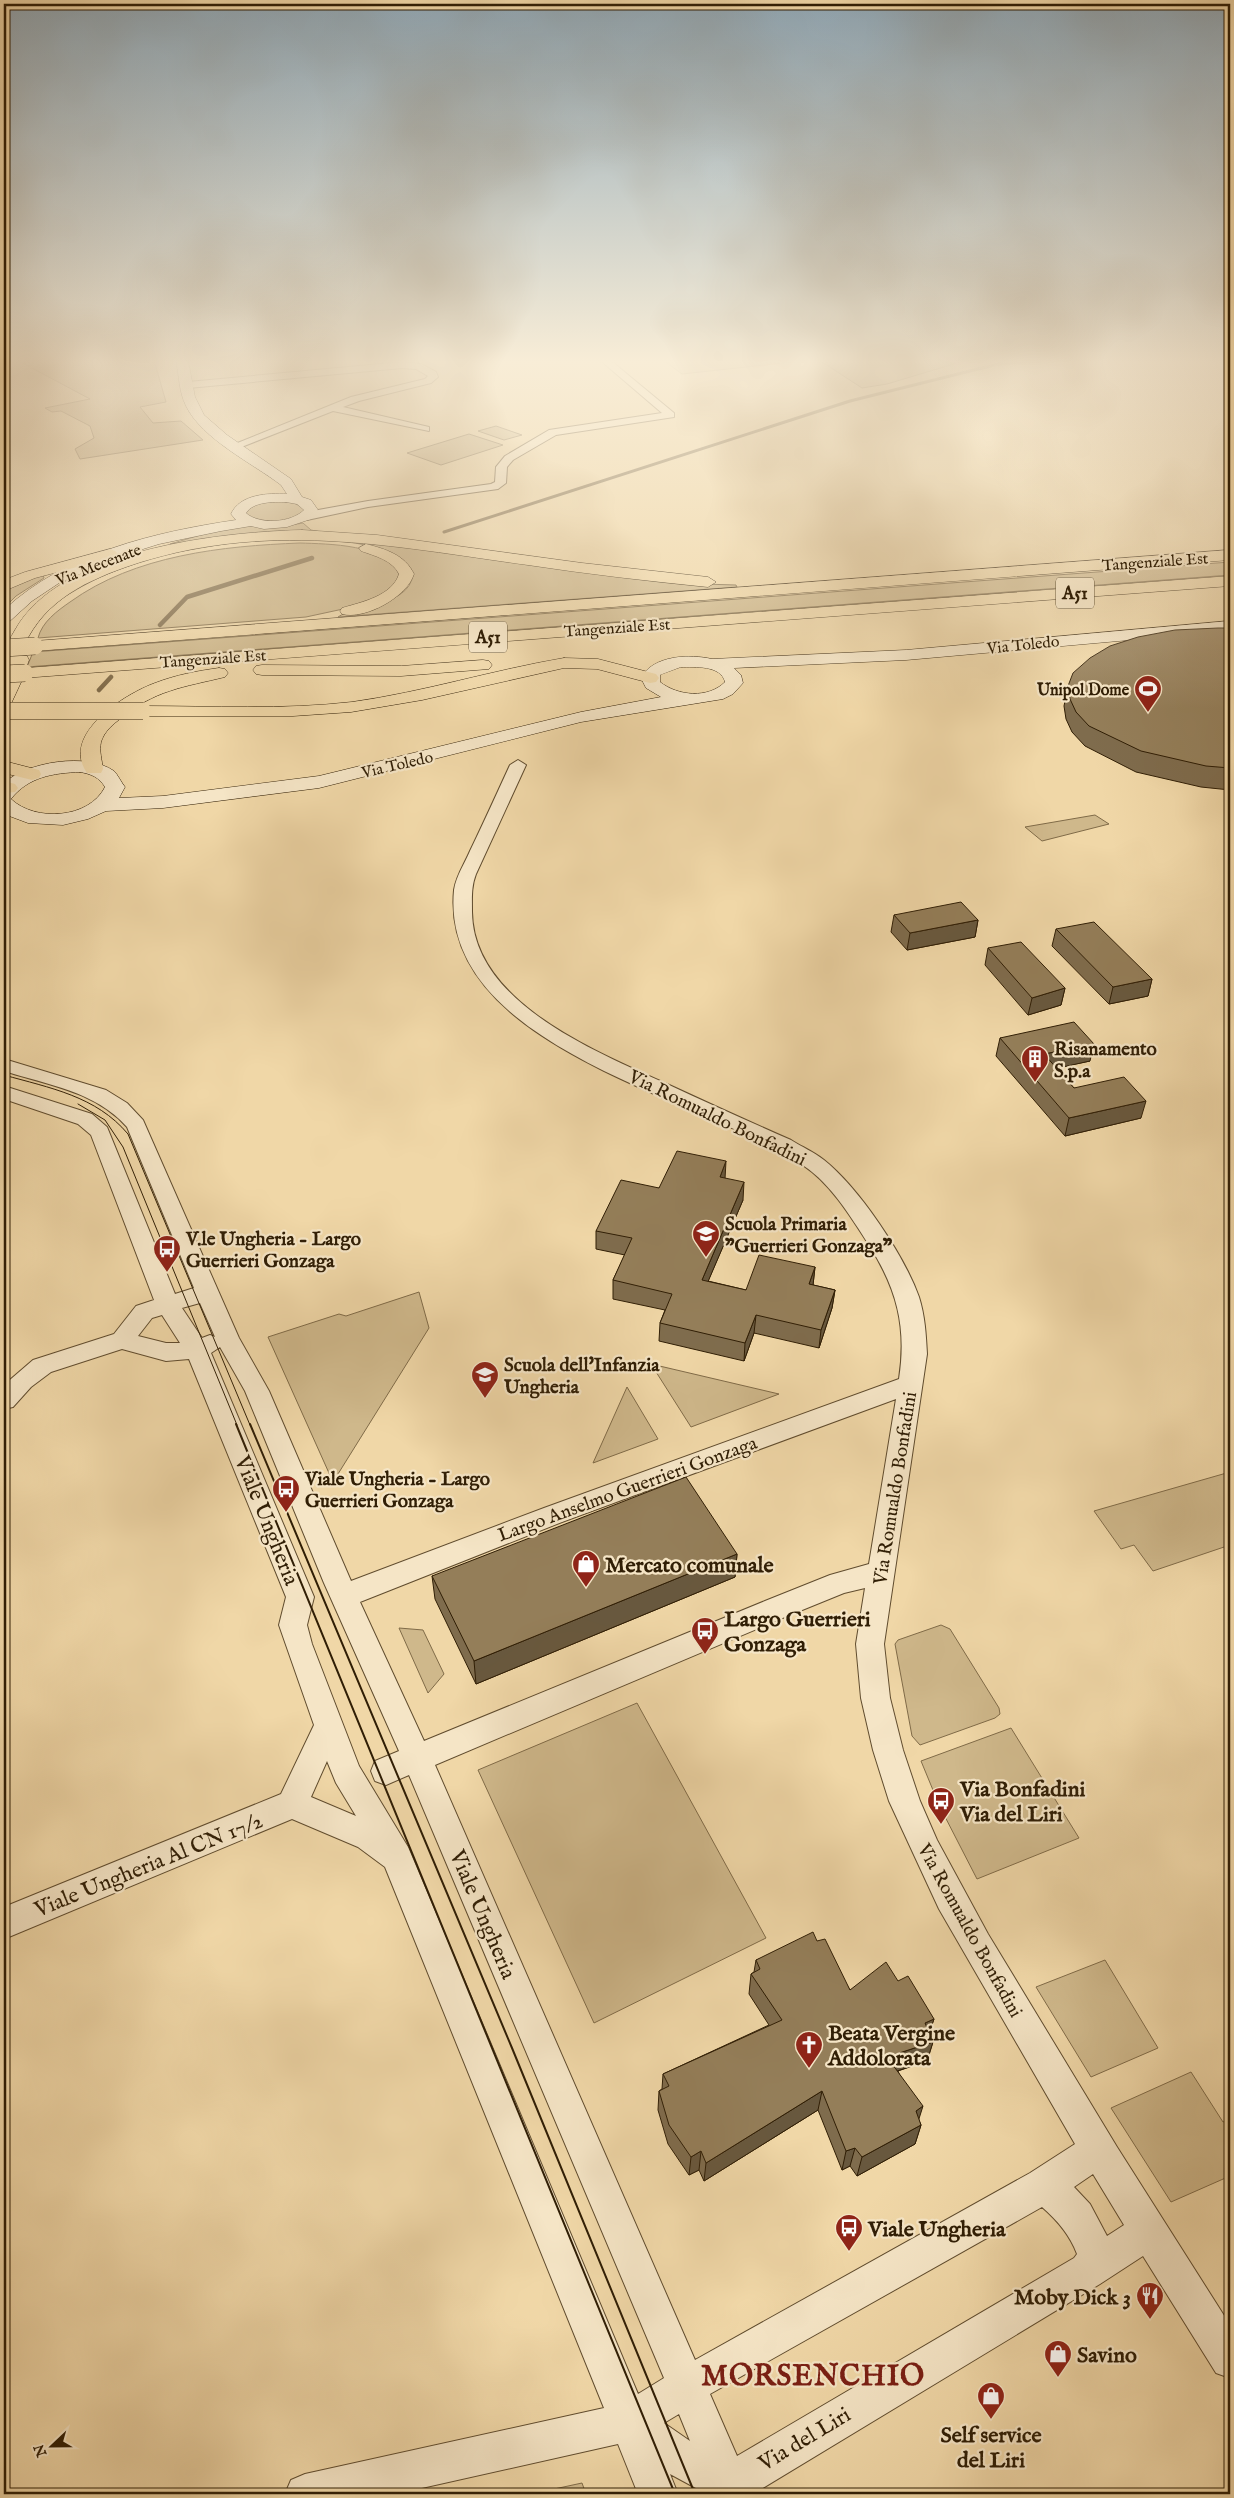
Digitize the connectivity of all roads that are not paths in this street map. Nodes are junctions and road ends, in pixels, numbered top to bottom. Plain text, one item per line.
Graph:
1 (275, 477) edge
2 (501, 477) edge
3 (287, 486) junction
4 (270, 499) junction
5 (296, 500) junction
6 (307, 513) junction
7 (238, 514) junction
8 (251, 522) junction
9 (202, 530) junction
10 (126, 551) junction
11 (499, 556) junction
12 (1230, 556) edge
13 (924, 579) junction
14 (1230, 581) edge
15 (4, 586) edge
16 (4, 618) edge
17 (723, 620) junction
18 (1230, 626) edge
19 (173, 634) junction
20 (4, 648) edge
21 (816, 660) junction
22 (713, 664) junction
23 (483, 665) junction
24 (4, 675) edge
25 (650, 679) junction
26 (734, 679) junction
27 (688, 698) junction
28 (4, 702) edge
29 (242, 710) junction
30 (4, 711) edge
31 (581, 717) junction
32 (518, 765) dead end
33 (4, 767) edge
34 (94, 769) junction
35 (32, 774) junction
36 (115, 787) junction
37 (209, 796) junction
38 (6, 800) edge
39 (102, 805) junction
40 (4, 1065) edge
41 (4, 1092) edge
42 (128, 1116) junction
43 (100, 1132) junction
44 (207, 1292) junction
45 (168, 1305) junction
46 (227, 1338) junction
47 (122, 1340) junction
48 (197, 1348) junction
49 (910, 1384) junction
50 (4, 1400) edge
51 (881, 1572) junction
52 (344, 1596) junction
53 (329, 1725) junction
54 (417, 1758) junction
55 (386, 1771) dead end
56 (292, 1804) junction
57 (397, 1858) junction
58 (4, 1923) edge
59 (1098, 2150) junction
60 (1043, 2186) junction
61 (1149, 2230) junction
62 (1087, 2271) junction
63 (1230, 2359) edge
64 (687, 2386) junction
65 (629, 2422) junction
66 (731, 2489) edge
67 (305, 2494) edge
68 (658, 2494) edge

1 - 3 street
2 - 6 street
3 - 4 street
3 - 5 street
4 - 5 street
4 - 7 street, Via Mecenate
5 - 6 street
6 - 8 street
6 - 11 highway
7 - 8 street
7 - 9 street, Via Mecenate
8 - 9 street, Via Mecenate
9 - 10 street, Via Mecenate
10 - 15 highway
10 - 16 street, Via Mecenate
11 - 13 highway
11 - 24 highway
12 - 13 highway, Tangenziale Est / A51
13 - 19 highway, Tangenziale Est / A51
14 - 17 highway, Tangenziale Est / A51
17 - 23 highway
17 - 24 highway, Tangenziale Est / A51, bridge
18 - 21 street, Via Toledo
19 - 20 highway, Tangenziale Est / A51, bridge
19 - 28 highway
21 - 22 street
21 - 26 street
22 - 25 street
22 - 26 street
23 - 29 highway
23 - 34 highway
25 - 27 street
25 - 29 highway
25 - 31 street
26 - 27 street
27 - 31 street
29 - 30 highway, bridge
31 - 37 street, Via Toledo
32 - 49 street, Via Romualdo Bonfadini
33 - 35 highway
34 - 35 street
34 - 36 street
35 - 38 street
36 - 37 street
36 - 39 street
37 - 39 street
38 - 39 street
40 - 42 street, Viale Ungheria
41 - 43 street
42 - 43 street
42 - 44 street, Viale Ungheria
43 - 45 street, Viale Ungheria
44 - 45 street
44 - 46 street, Viale Ungheria
45 - 47 street
45 - 48 street, Viale Ungheria
46 - 48 street
46 - 52 street, Viale Ungheria
47 - 48 street
47 - 50 street
48 - 53 street, Viale Ungheria
49 - 51 street, Via Romualdo Bonfadini
49 - 52 street, Largo Anselmo Guerrieri Gonzaga
51 - 54 street
51 - 59 street, Via Romualdo Bonfadini
52 - 54 street, Viale Ungheria
53 - 56 street
53 - 57 street, Viale Ungheria
54 - 55 street
54 - 64 street, Viale Ungheria
56 - 57 street
56 - 58 street, Viale Ungheria Al CN 17/2
57 - 65 street, Viale Ungheria
59 - 60 street
59 - 61 street, Via Romualdo Bonfadini
60 - 62 street
60 - 64 street
61 - 62 street, Via del Liri
61 - 63 street, Via Romualdo Bonfadini
62 - 66 street, Via del Liri
64 - 65 street
64 - 66 street, Viale Ungheria
65 - 66 street
65 - 67 street
65 - 68 street, Viale Ungheria

